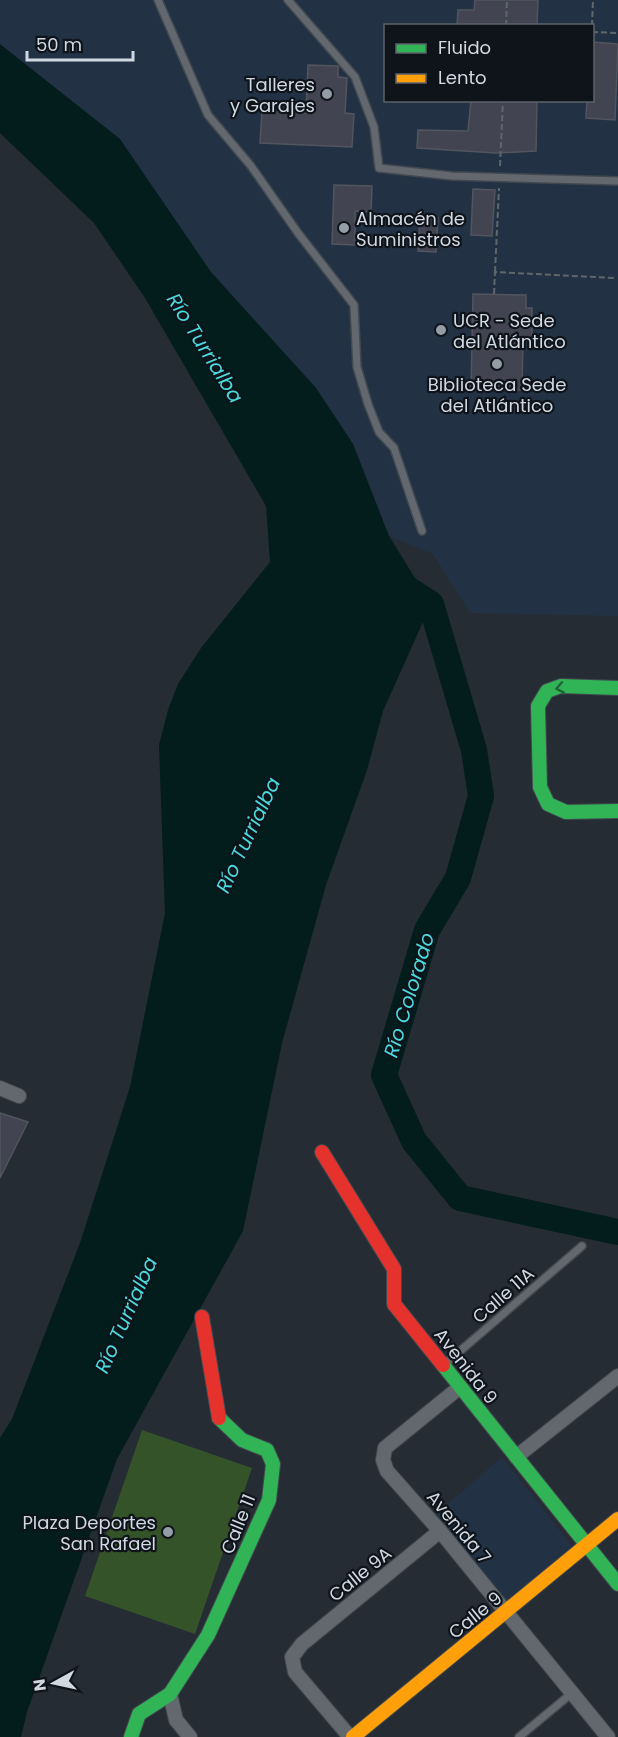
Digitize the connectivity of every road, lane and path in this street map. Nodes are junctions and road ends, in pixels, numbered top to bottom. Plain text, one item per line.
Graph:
1 (158, 0) edge
2 (288, 0) edge
3 (507, 0) edge
4 (593, 0) edge
5 (506, 24) edge
6 (592, 24) edge
7 (594, 32) edge
8 (618, 33) edge
9 (503, 102) edge
10 (500, 169) dead end
11 (618, 181) edge
12 (500, 183) dead end
13 (495, 272) junction
14 (614, 278) dead end
15 (494, 294) dead end
16 (422, 531) dead end
17 (618, 688) edge
18 (618, 811) edge
19 (0, 1088) edge
20 (19, 1096) dead end
21 (322, 1152) dead end
22 (582, 1246) dead end
23 (202, 1317) dead end
24 (443, 1366) junction
25 (618, 1376) edge
26 (460, 1387) junction
27 (516, 1457) junction
28 (618, 1519) edge
29 (440, 1531) junction
30 (585, 1545) junction
31 (618, 1584) edge
32 (506, 1613) junction
33 (573, 1693) junction
34 (170, 1694) junction
35 (131, 1737) edge
36 (190, 1737) edge
37 (351, 1737) edge
38 (519, 1737) edge
39 (608, 1737) edge

1 - 16 lane
2 - 11 lane
3 - 5 path
4 - 6 path
7 - 8 path
9 - 10 path
12 - 13 path
13 - 14 path
13 - 15 path
17 -> 18 street
19 - 20 street
21 - 24 street, Avenida 9
22 - 24 lane, Calle 11A
23 - 34 street, Calle 11
24 - 26 street, Avenida 9
25 - 27 street
26 - 27 street, Avenida 9
26 - 29 street, Avenida 7
27 - 30 street, Avenida 9
28 - 30 street, Calle 9
29 - 32 street, Avenida 7
29 - 37 street, Calle 9A
30 - 31 street, Avenida 9
30 - 32 street, Calle 9
32 - 33 street, Avenida 7
32 - 37 street, Calle 9
33 - 38 lane
33 - 39 street, Avenida 7
34 - 35 street, Calle 11
34 - 36 street

